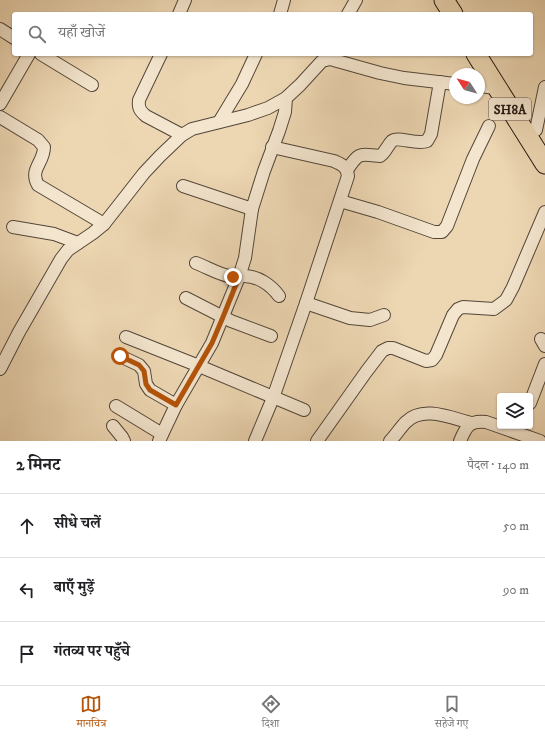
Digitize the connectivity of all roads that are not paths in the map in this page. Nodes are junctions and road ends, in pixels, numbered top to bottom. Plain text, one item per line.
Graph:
1 (185, 0) edge
2 (284, 0) edge
3 (356, 0) edge
4 (444, 0) edge
5 (180, 12) edge
6 (281, 12) edge
7 (349, 12) edge
8 (452, 12) edge
9 (0, 29) edge
10 (12, 37) edge
11 (28, 56) edge
12 (44, 56) edge
13 (160, 56) edge
14 (255, 56) edge
15 (477, 56) edge
16 (324, 58) edge
17 (440, 82) junction
18 (449, 83) edge
19 (92, 85) dead end
20 (488, 87) edge
21 (545, 87) edge
22 (286, 98) junction
23 (0, 104) edge
24 (0, 117) edge
25 (220, 122) junction
26 (489, 126) dead end
27 (534, 130) edge
28 (182, 135) junction
29 (272, 147) junction
30 (545, 164) edge
31 (347, 170) junction
32 (183, 186) dead end
33 (340, 201) junction
34 (252, 209) junction
35 (545, 212) edge
36 (104, 224) junction
37 (13, 227) dead end
38 (78, 243) junction
39 (196, 263) dead end
40 (239, 277) junction
41 (279, 296) dead end
42 (186, 298) dead end
43 (306, 303) junction
44 (384, 315) dead end
45 (223, 317) junction
46 (271, 336) dead end
47 (126, 337) dead end
48 (120, 356) dead end
49 (545, 364) edge
50 (199, 366) junction
51 (0, 368) edge
52 (533, 395) edge
53 (273, 398) junction
54 (176, 405) junction
55 (116, 406) dead end
56 (304, 410) dead end
57 (471, 423) junction
58 (113, 426) dead end
59 (520, 430) edge
60 (161, 438) edge
61 (124, 441) edge
62 (255, 441) edge
63 (317, 441) edge
64 (390, 441) edge
65 (460, 441) edge
66 (540, 441) edge

1 - 5 street
2 - 6 street
3 - 7 street
4 - 8 main road
9 - 10 street
11 - 23 street
12 - 19 street
13 - 28 street
14 - 25 street
15 - 20 main road, SH8A
16 - 17 street
16 - 22 street
17 - 18 street
17 - 31 street
20 - 27 main road, SH8A
21 - 27 street
22 - 25 street
22 - 29 street
24 - 36 street
25 - 28 street
26 - 33 street
27 - 30 main road, SH8A
28 - 36 street
29 - 31 street
29 - 34 street
31 - 33 street
32 - 34 street
33 - 43 street
34 - 40 street
35 - 63 street
36 - 38 street
37 - 38 street
38 - 51 street
39 - 40 street
40 - 41 street
40 - 45 street
42 - 45 street
43 - 44 street
43 - 53 street
45 - 46 street
45 - 50 street
47 - 50 street
48 - 54 street
49 - 52 street
50 - 53 street
50 - 54 street
53 - 56 street
53 - 62 street
54 - 60 street
55 - 60 street
57 - 59 street
57 - 64 street
57 - 65 street
58 - 61 street
59 - 66 street

